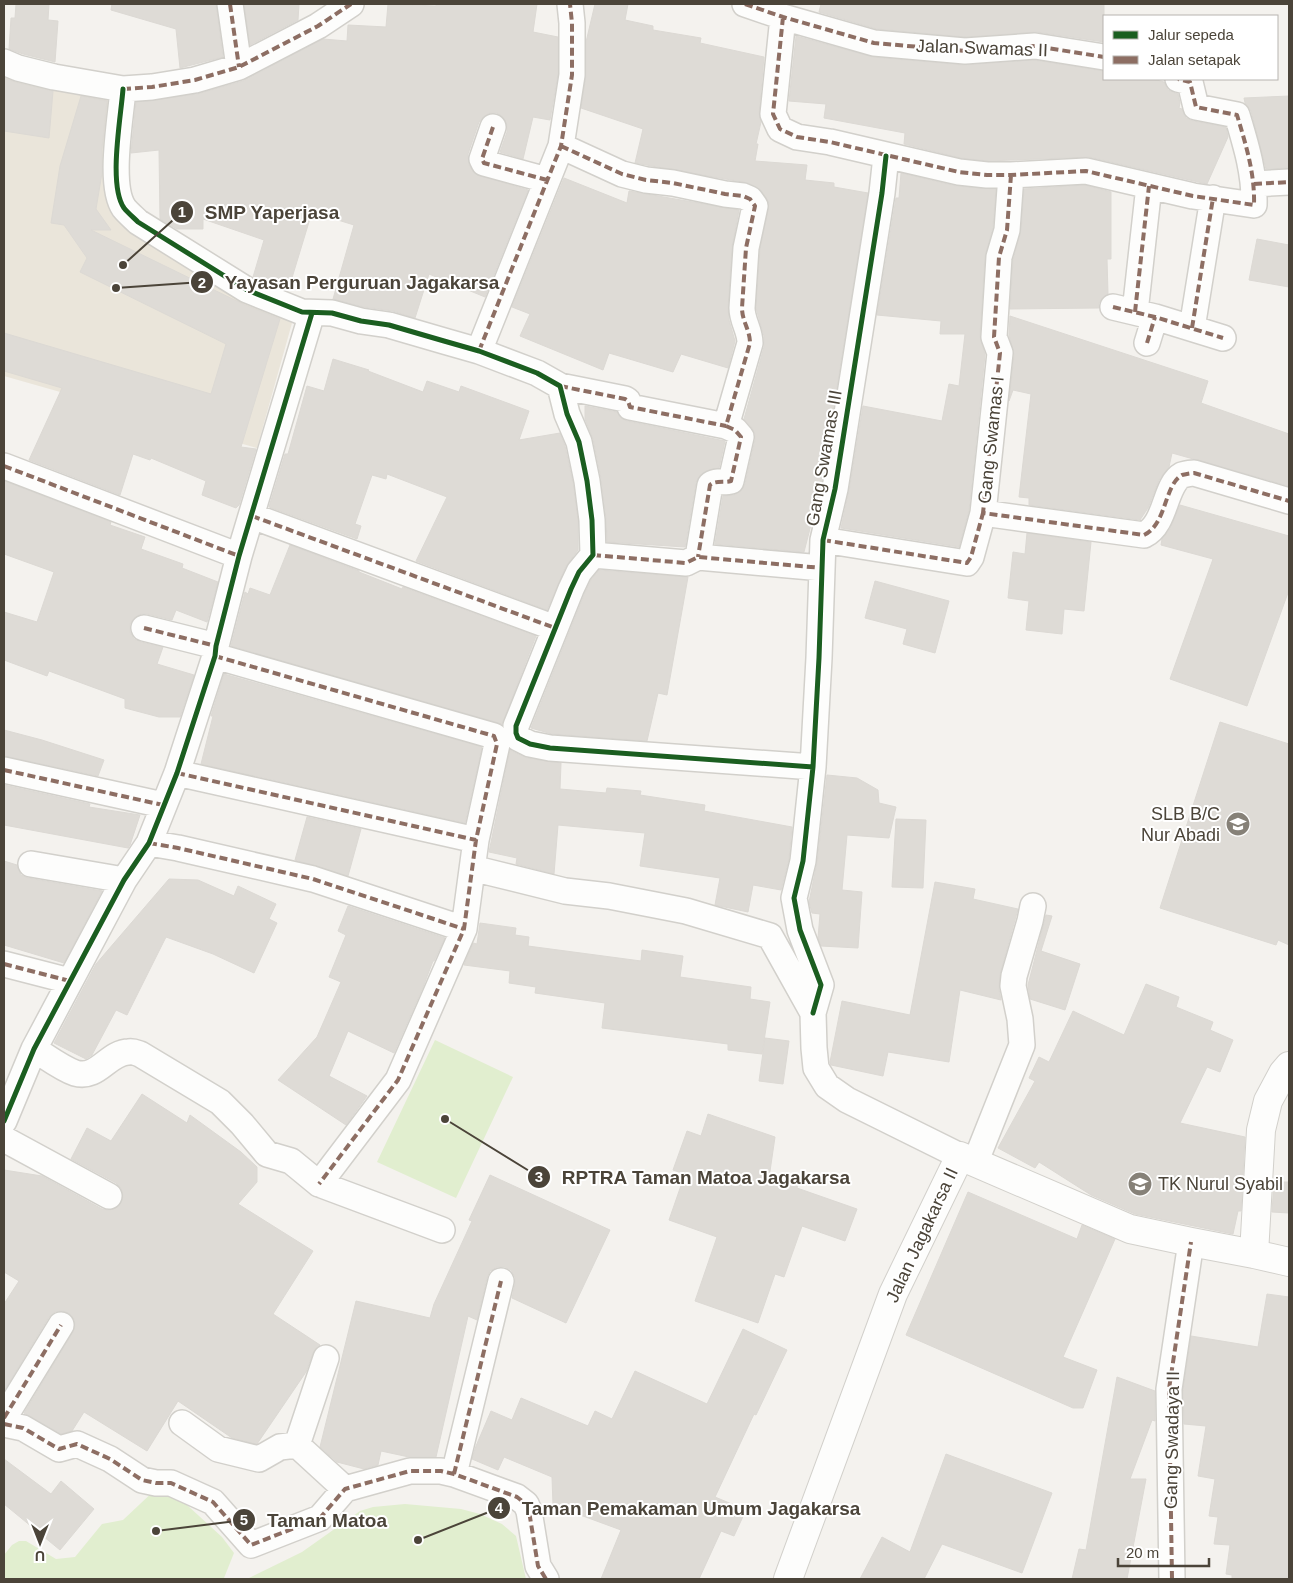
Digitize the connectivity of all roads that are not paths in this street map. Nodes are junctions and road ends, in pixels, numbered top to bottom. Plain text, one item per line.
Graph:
1 (230, 4) edge
2 (351, 4) edge
3 (570, 4) edge
4 (754, 5) edge
5 (783, 17) junction
6 (1103, 57) edge
7 (4, 62) edge
8 (239, 67) junction
9 (1182, 80) edge
10 (123, 89) junction
11 (493, 127) dead end
12 (561, 146) junction
13 (886, 156) junction
14 (1011, 175) junction
15 (547, 180) junction
16 (1289, 182) edge
17 (1149, 186) junction
18 (1254, 195) junction
19 (1213, 198) junction
20 (1135, 312) junction
21 (312, 313) junction
22 (1192, 328) junction
23 (1222, 338) dead end
24 (1147, 343) dead end
25 (479, 351) junction
26 (560, 386) junction
27 (726, 426) junction
28 (4, 466) edge
29 (1289, 501) edge
30 (984, 512) junction
31 (252, 516) junction
32 (823, 540) junction
33 (593, 555) junction
34 (239, 556) junction
35 (698, 558) junction
36 (822, 568) junction
37 (144, 628) dead end
38 (555, 628) junction
39 (215, 651) junction
40 (813, 767) junction
41 (4, 770) edge
42 (177, 773) junction
43 (163, 805) junction
44 (476, 840) junction
45 (149, 843) junction
46 (31, 864) dead end
47 (484, 871) dead end
48 (124, 880) junction
49 (1033, 906) dead end
50 (464, 929) junction
51 (4, 964) edge
52 (70, 981) junction
53 (813, 1013) junction
54 (34, 1050) junction
55 (1289, 1066) edge
56 (4, 1121) edge
57 (4, 1139) edge
58 (968, 1159) junction
59 (319, 1184) junction
60 (109, 1196) dead end
61 (442, 1230) dead end
62 (1191, 1242) junction
63 (1254, 1254) junction
64 (1289, 1262) edge
65 (501, 1281) dead end
66 (61, 1325) dead end
67 (326, 1358) dead end
68 (4, 1418) edge
69 (182, 1423) dead end
70 (4, 1424) edge
71 (297, 1444) junction
72 (454, 1474) junction
73 (345, 1490) junction
74 (546, 1579) edge
75 (788, 1579) edge
76 (1172, 1579) edge

1 - 8 street
2 - 8 street
3 - 12 street
4 - 5 street, Jalan Swamas II
5 - 6 street, Jalan Swamas II
5 - 13 street
7 - 10 street
8 - 10 street
9 - 18 street
10 - 21 street
11 - 15 street
12 - 15 street
12 - 27 street
13 - 14 street
13 - 32 street, Gang Swamas III
14 - 17 street
14 - 30 street, Gang Swamas I
15 - 25 street
16 - 18 street
17 - 19 street
17 - 20 street
18 - 19 street
19 - 22 street
20 - 22 street
20 - 24 street
21 - 25 street
21 - 31 street
22 - 23 street
25 - 26 street
26 - 27 street
26 - 33 street
27 - 35 street
28 - 34 street
29 - 30 street, Gang Swamas I
30 - 32 street
31 - 34 street
31 - 38 street
32 - 36 street, Gang Swamas III
33 - 35 street
33 - 38 street
34 - 39 street
35 - 36 street
36 - 40 street, Gang Swamas III
37 - 39 street
38 - 40 street
39 - 42 street
39 - 44 street
40 - 53 street, Gang Swamas III
41 - 43 street
42 - 43 street
42 - 44 street
43 - 45 street
44 - 50 street
45 - 48 street
45 - 50 street
46 - 48 street
47 - 53 street
48 - 52 street
49 - 58 street
50 - 59 street
51 - 52 street
52 - 54 street
53 - 58 street
54 - 56 street
54 - 59 street
55 - 63 street
57 - 60 street
58 - 62 street, Jalan Jagakarsa II
58 - 75 street, Jalan Jagakarsa II
59 - 61 street
62 - 63 street, Jalan Jagakarsa II
62 - 76 street, Gang Swadaya II
63 - 64 street, Jalan Jagakarsa II
65 - 72 street
66 - 68 street
67 - 71 street
69 - 71 street
70 - 73 street
71 - 73 street
72 - 73 street
72 - 74 street

